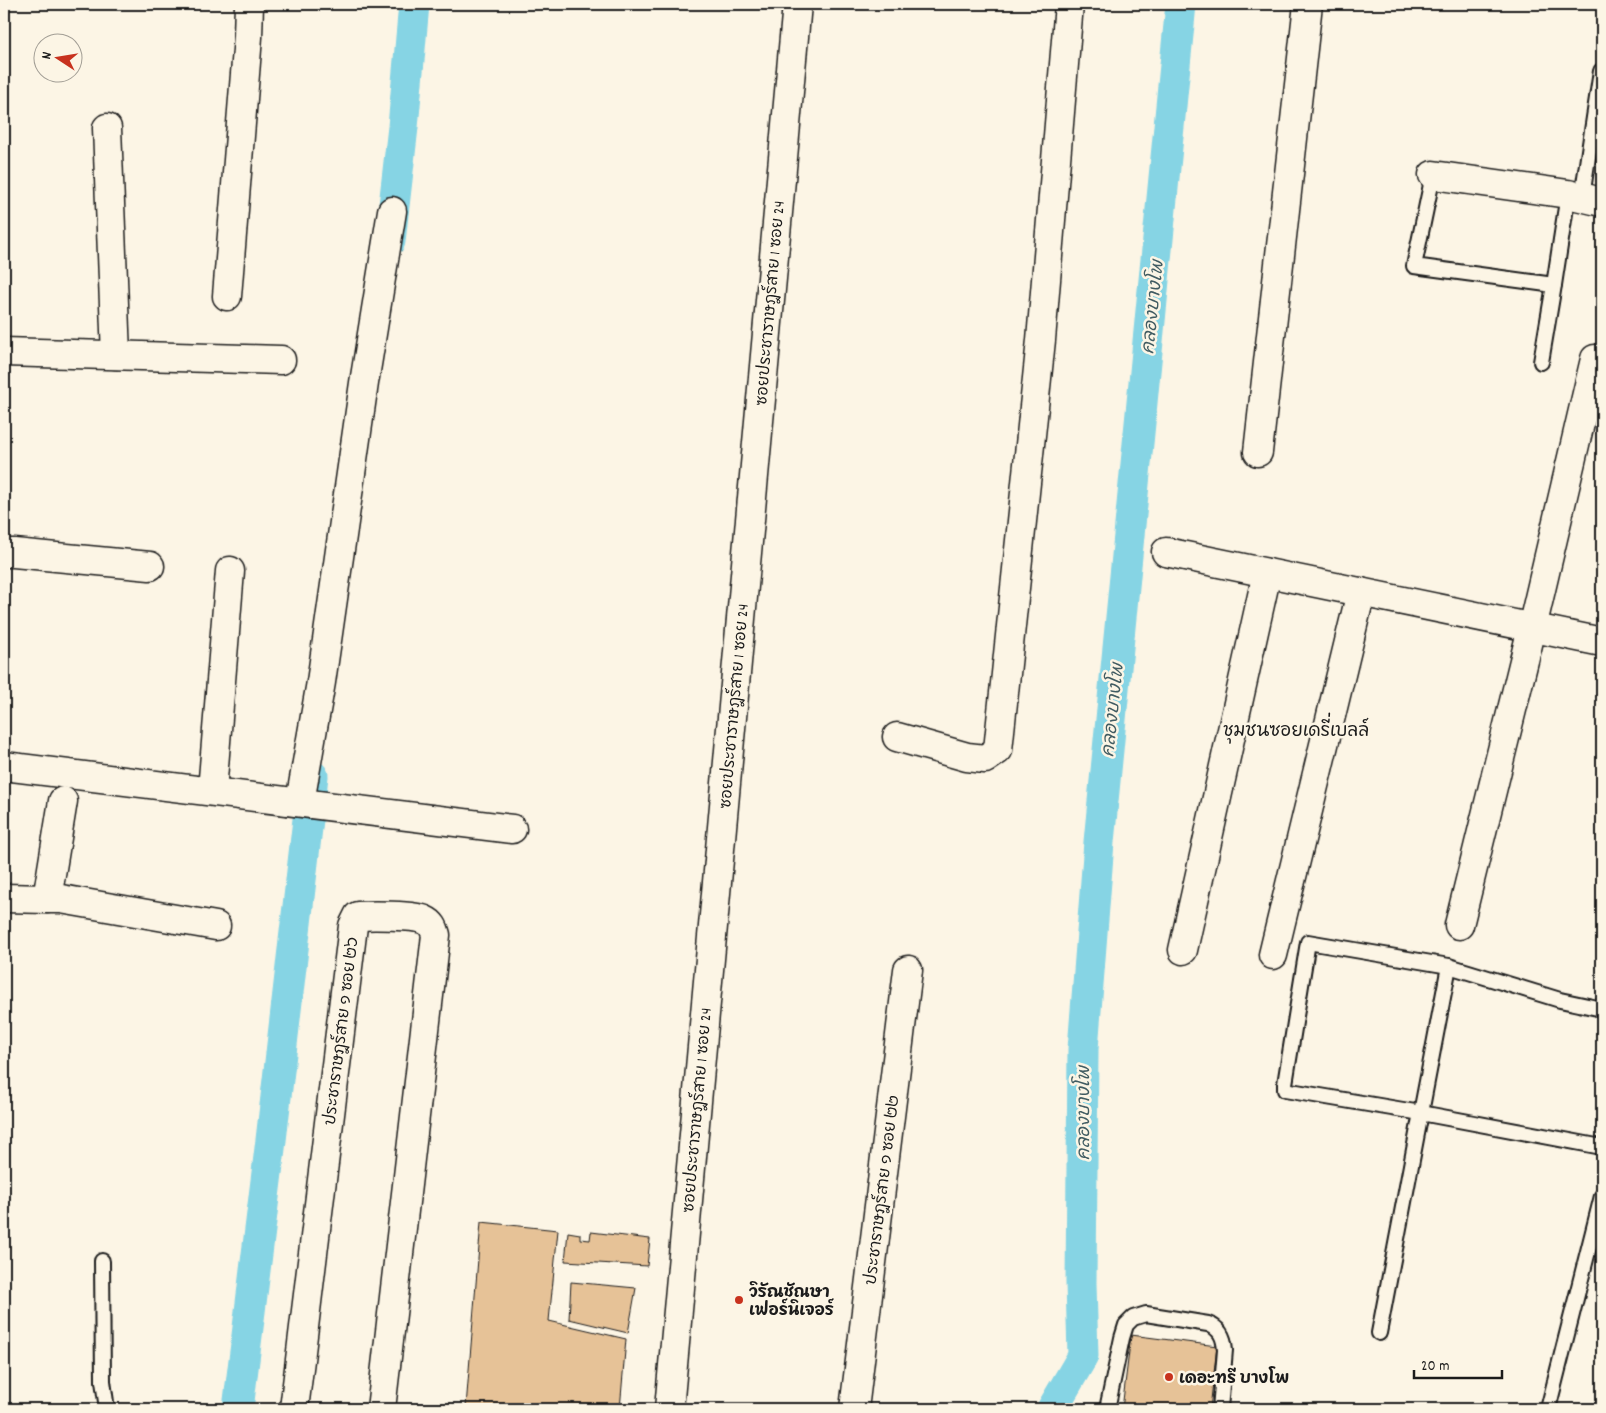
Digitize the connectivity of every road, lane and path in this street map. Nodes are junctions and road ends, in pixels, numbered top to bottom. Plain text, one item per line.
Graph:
1 (249, 4) edge
2 (796, 4) edge
3 (1069, 4) edge
4 (1308, 4) edge
5 (1601, 71) dead end
6 (107, 128) dead end
7 (1433, 175) joint
8 (1584, 198) edge
9 (392, 212) dead end
10 (1554, 285) junction
11 (227, 296) dead end
12 (4, 352) edge
13 (116, 355) junction
14 (281, 360) dead end
15 (1602, 360) edge
16 (1541, 362) dead end
17 (1258, 452) dead end
18 (1166, 552) dead end
19 (4, 554) edge
20 (150, 566) dead end
21 (230, 571) dead end
22 (1267, 573) junction
23 (1361, 592) junction
24 (1532, 628) junction
25 (1602, 642) edge
26 (897, 737) dead end
27 (4, 766) edge
28 (212, 791) junction
29 (63, 801) dead end
30 (312, 804) junction
31 (512, 830) dead end
32 (4, 898) edge
33 (47, 899) junction
34 (1459, 925) dead end
35 (216, 926) dead end
36 (1183, 950) dead end
37 (1274, 955) dead end
38 (1449, 966) junction
39 (908, 970) dead end
40 (1602, 1010) edge
41 (1421, 1113) junction
42 (1602, 1147) edge
43 (1602, 1196) edge
44 (102, 1261) dead end
45 (1379, 1332) dead end
46 (108, 1409) edge
47 (294, 1409) edge
48 (381, 1409) edge
49 (669, 1409) edge
50 (854, 1409) edge
51 (1107, 1409) edge
52 (1220, 1409) edge
53 (1548, 1409) edge

1 - 11 street
2 - 49 street, ซอยประชาราษฎร์สาย 1 ซอย 24
3 - 26 street
4 - 17 street
5 - 8 lane
6 - 13 street
7 - 8 street
7 - 10 lane
8 - 10 lane
9 - 30 street
10 - 16 lane
12 - 13 street
13 - 14 street
15 - 24 street
18 - 22 street
19 - 20 street
21 - 28 street
22 - 23 street
22 - 36 street
23 - 24 street
23 - 37 street
24 - 25 street
24 - 34 street
27 - 28 street
28 - 30 street
29 - 33 street
30 - 31 street
32 - 33 street
33 - 35 street
38 - 40 lane
38 - 41 lane
38 - 41 lane
39 - 50 street, ประชาราษฎร์สาย ๑ ซอย ๒๒
41 - 42 lane
41 - 45 lane
43 - 53 lane
44 - 46 lane
47 - 48 street, ประชาราษฎร์สาย ๑ ซอย ๒๖
51 - 52 lane

